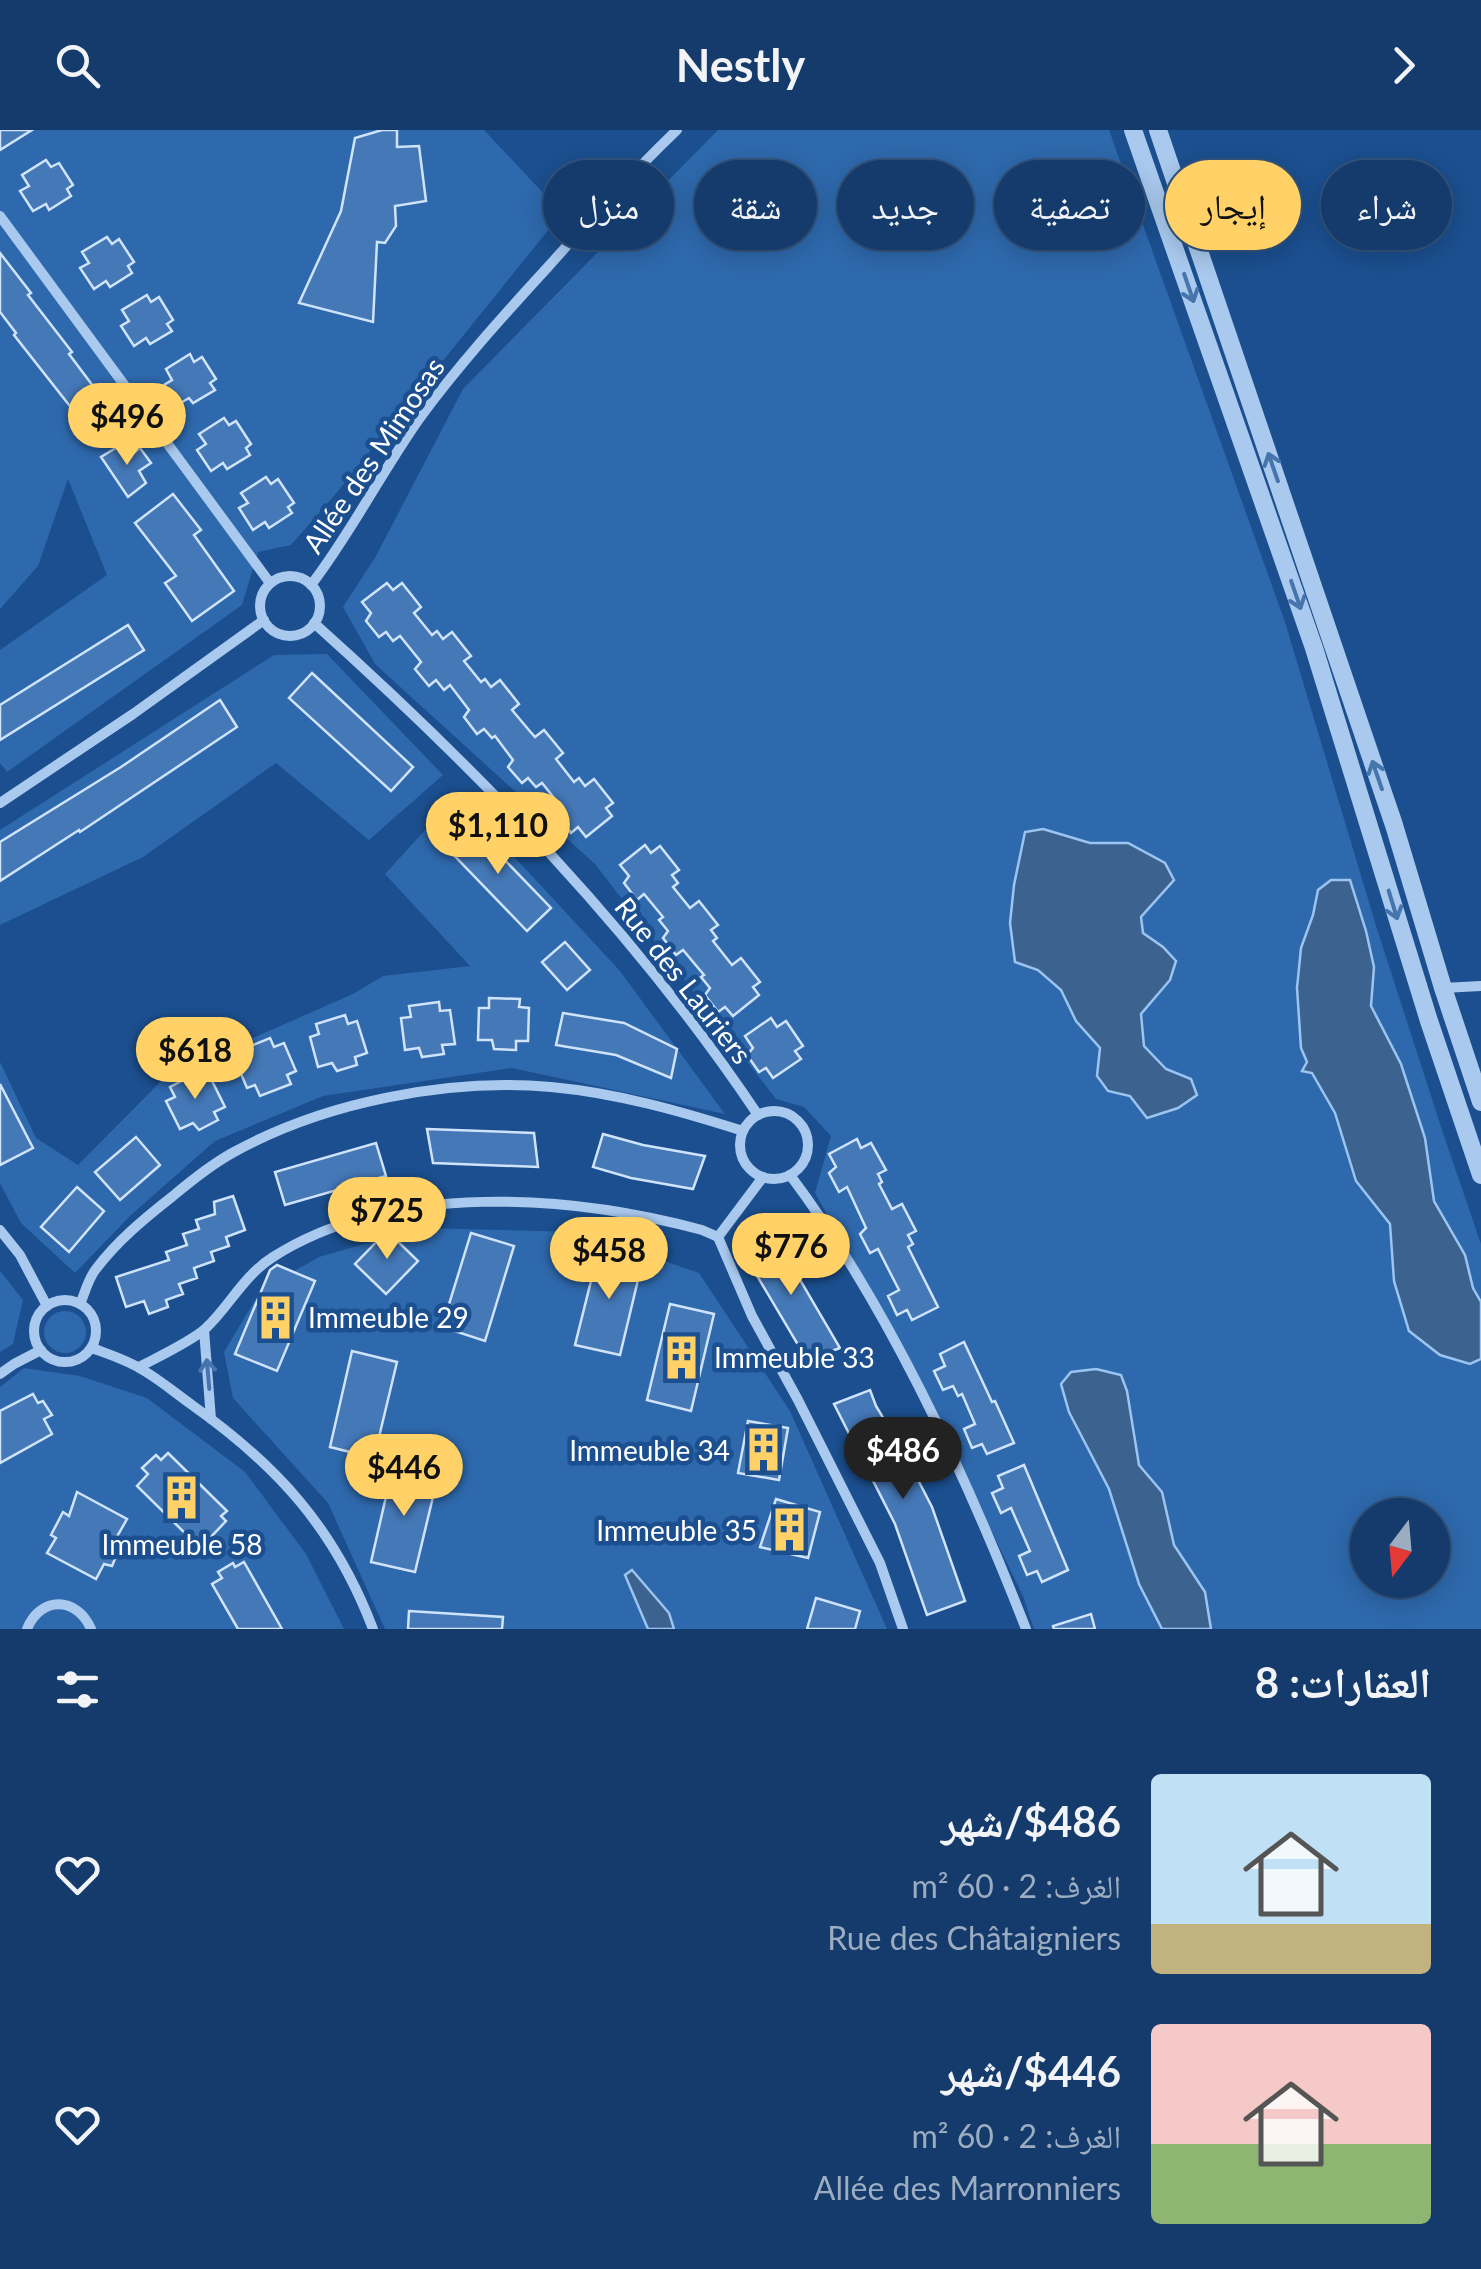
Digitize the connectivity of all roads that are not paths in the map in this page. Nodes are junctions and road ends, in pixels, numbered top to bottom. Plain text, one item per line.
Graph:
1 (677, 130) edge
2 (1133, 130) edge
3 (1158, 130) edge
4 (0, 216) edge
5 (270, 583) junction
6 (311, 585) junction
7 (264, 620) junction
8 (314, 623) junction
9 (0, 803) edge
10 (1481, 986) edge
11 (1443, 988) junction
12 (1481, 1102) edge
13 (758, 1115) junction
14 (743, 1132) junction
15 (790, 1175) junction
16 (1481, 1175) edge
17 (763, 1177) junction
18 (2, 1234) edge
19 (718, 1236) junction
20 (80, 1304) junction
21 (48, 1306) junction
22 (204, 1330) junction
23 (92, 1348) junction
24 (41, 1350) junction
25 (139, 1367) junction
26 (0, 1374) edge
27 (211, 1419) junction
28 (26, 1629) edge
29 (91, 1629) edge
30 (373, 1629) edge
31 (903, 1629) edge
32 (1026, 1629) edge

1 - 6 street, Allée des Mimosas
2 -> 16 street
11 -> 3 street
4 - 5 street
5 - 6 street
5 - 7 street
6 - 8 street
7 - 8 street
7 - 9 street
8 - 13 street, Rue des Lauriers
10 - 11 street
11 - 12 street
13 - 14 street
13 - 15 street
14 - 17 street
14 - 20 street
15 - 17 street
15 - 32 street
17 - 19 street
18 - 21 street
19 - 22 street
19 - 31 street
20 - 21 street
20 - 23 street
21 - 24 street
22 - 25 street
27 -> 22 street
23 - 24 street
23 - 25 street
24 - 26 street
25 - 27 street
27 - 30 street
28 - 29 street

